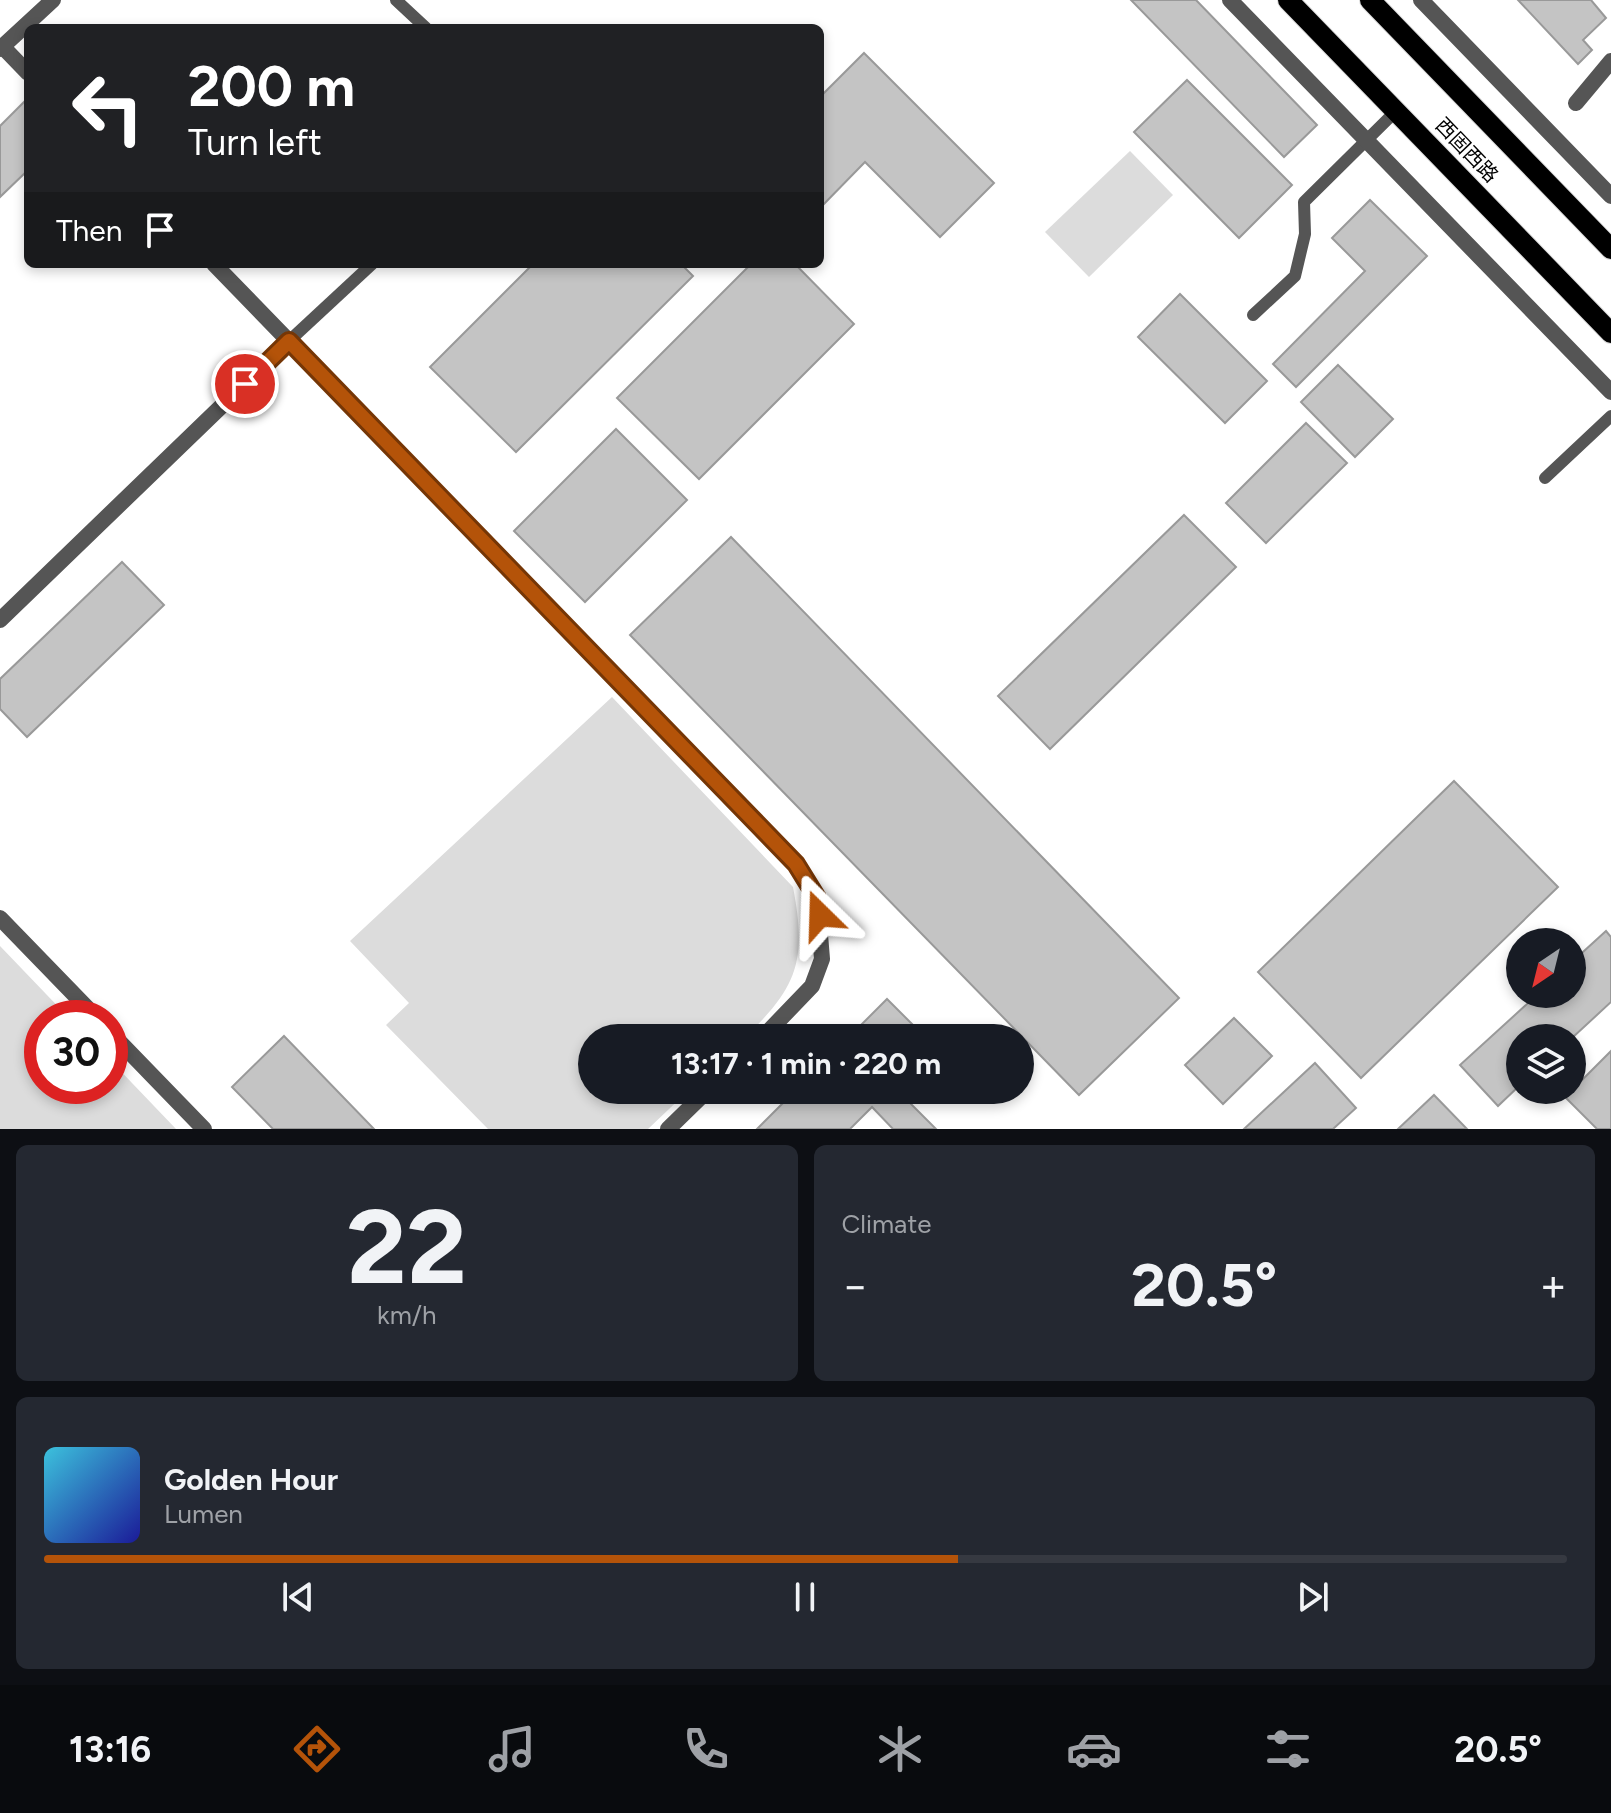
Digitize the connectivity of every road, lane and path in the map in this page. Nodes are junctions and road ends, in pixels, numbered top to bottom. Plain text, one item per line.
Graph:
1 (53, 0) edge
2 (396, 0) edge
3 (1230, 0) edge
4 (1288, 0) edge
5 (1370, 0) edge
6 (1421, 0) edge
7 (27, 24) edge
8 (422, 24) edge
9 (24, 27) edge
10 (1, 48) edge
11 (1611, 61) edge
12 (24, 69) edge
13 (1576, 103) dead end
14 (1396, 111) junction
15 (1366, 140) junction
16 (1611, 196) edge
17 (1611, 249) edge
18 (218, 268) edge
19 (368, 268) edge
20 (1253, 315) dead end
21 (1611, 333) edge
22 (289, 341) junction
23 (1611, 392) edge
24 (1611, 416) edge
25 (1545, 478) dead end
26 (0, 620) edge
27 (0, 918) edge
28 (80, 1000) edge
29 (775, 1024) edge
30 (128, 1051) edge
31 (694, 1104) edge
32 (204, 1129) edge
33 (668, 1129) edge

1 - 7 street
2 - 8 lane
3 - 15 street
4 - 14 main road, 西固西路
5 - 17 main road, 西固西路
6 - 16 street
9 - 10 street
10 - 12 street
11 - 13 street
14 - 15 lane
14 - 21 main road, 西固西路
15 - 20 lane
15 - 23 street
18 - 22 street
19 - 22 lane
22 - 26 street
22 - 29 street
24 - 25 lane
27 - 28 street
30 - 32 street
31 - 33 street

